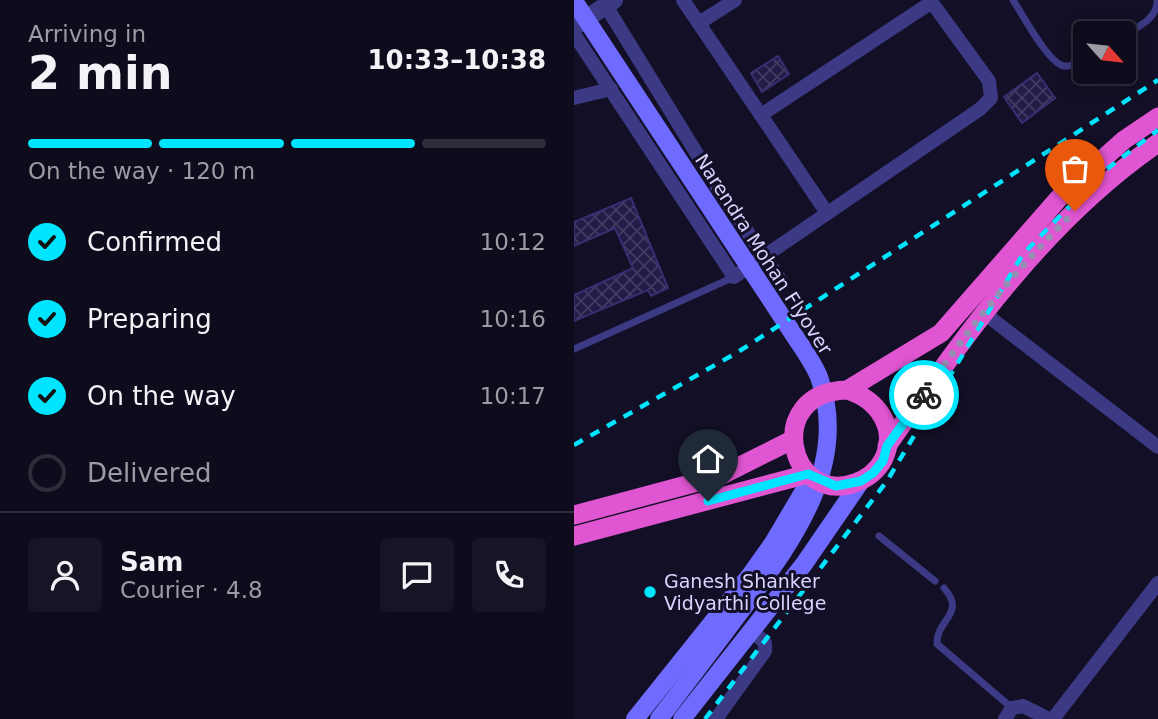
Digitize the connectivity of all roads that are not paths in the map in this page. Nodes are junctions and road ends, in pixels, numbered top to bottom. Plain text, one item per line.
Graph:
1 (581, 0) edge
2 (684, 0) edge
3 (735, 0) edge
4 (1013, 0) edge
5 (1157, 0) edge
6 (931, 1) edge
7 (607, 2) edge
8 (574, 3) edge
9 (699, 23) junction
10 (574, 27) edge
11 (1136, 28) edge
12 (574, 34) edge
13 (1073, 65) edge
14 (611, 89) junction
15 (574, 99) edge
16 (761, 114) junction
17 (1158, 117) edge
18 (1158, 143) edge
19 (828, 213) junction
20 (764, 256) junction
21 (734, 277) junction
22 (781, 281) dead end
23 (984, 313) junction
24 (574, 349) edge
25 (847, 390) junction
26 (792, 440) junction
27 (887, 446) junction
28 (1158, 447) edge
29 (810, 476) junction
30 (861, 481) junction
31 (574, 515) edge
32 (574, 536) edge
33 (879, 536) dead end
34 (935, 581) dead end
35 (1158, 583) edge
36 (944, 588) dead end
37 (751, 629) junction
38 (1008, 714) edge
39 (635, 719) edge
40 (659, 719) edge
41 (681, 719) edge
42 (716, 719) edge
43 (1051, 719) edge

1 - 8 street
2 - 9 street
3 - 9 street
4 - 13 lane
5 - 11 lane
6 - 16 street
6 - 19 street
7 - 10 street
7 - 20 street
8 - 40 main road, Narendra Mohan Flyover
9 - 16 street
12 - 14 street
14 - 15 street
14 - 21 street
16 - 19 street
17 - 25 highway
18 - 23 highway
19 - 20 street
20 - 21 street
20 - 22 street
21 - 24 lane
23 - 27 highway
23 - 28 street
25 - 26 highway
25 - 27 highway
26 - 29 highway
26 - 31 highway
27 - 30 highway
29 - 30 highway
29 - 32 highway
29 - 39 main road
30 - 37 main road
33 - 34 lane
35 - 43 street
36 - 38 lane
37 - 41 main road
37 - 42 street
38 - 43 street

